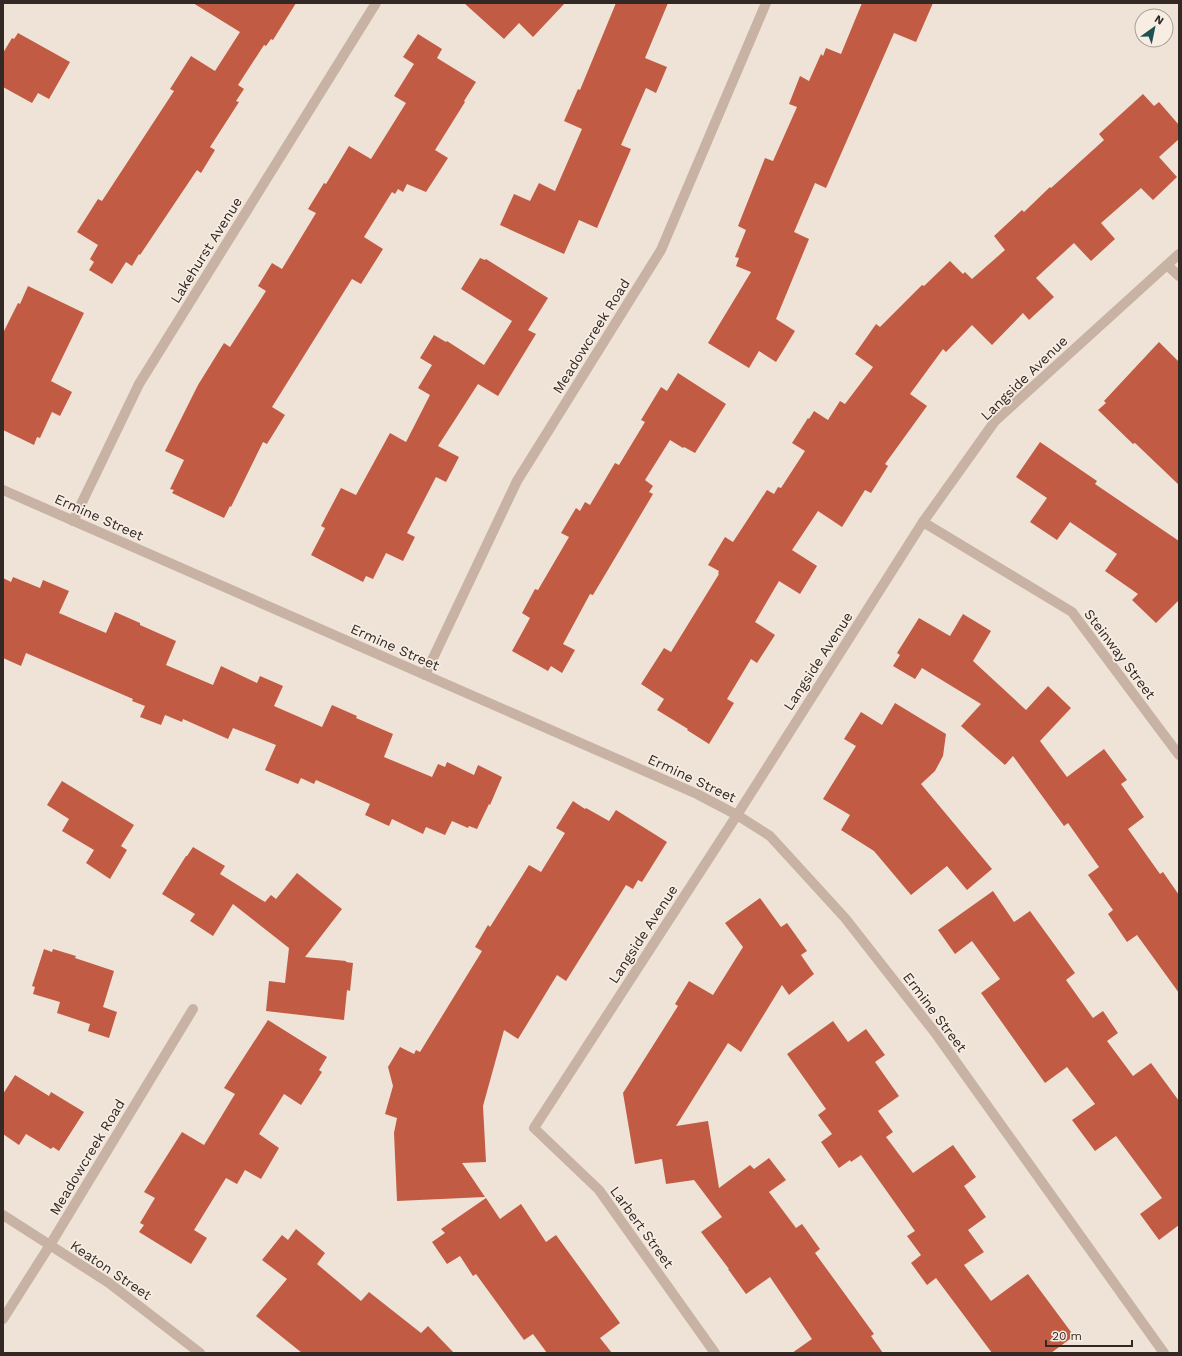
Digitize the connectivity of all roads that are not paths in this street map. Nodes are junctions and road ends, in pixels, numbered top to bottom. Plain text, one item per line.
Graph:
1 (376, 3) edge
2 (766, 3) edge
3 (1179, 254) edge
4 (1167, 265) junction
5 (1179, 276) edge
6 (3, 490) edge
7 (73, 521) junction
8 (923, 522) junction
9 (425, 676) junction
10 (1179, 755) edge
11 (737, 815) junction
12 (193, 1009) dead end
13 (534, 1128) joint
14 (3, 1215) edge
15 (50, 1246) junction
16 (3, 1319) edge
17 (200, 1353) edge
18 (715, 1353) edge
19 (1164, 1353) edge

1 - 7 street, Lakehurst Avenue
2 - 9 street, Meadowcreek Road
3 - 4 street, Langside Avenue
4 - 5 street
4 - 8 street, Langside Avenue
6 - 7 street, Ermine Street
7 - 9 street, Ermine Street
8 - 10 street, Steinway Street
8 - 11 street, Langside Avenue
9 - 11 street, Ermine Street
11 - 13 street, Langside Avenue
11 - 19 street, Ermine Street
12 - 15 street, Meadowcreek Road
13 - 18 street, Larbert Street
14 - 15 street, Keaton Street
15 - 16 street, Meadowcreek Road
15 - 17 street, Keaton Street

